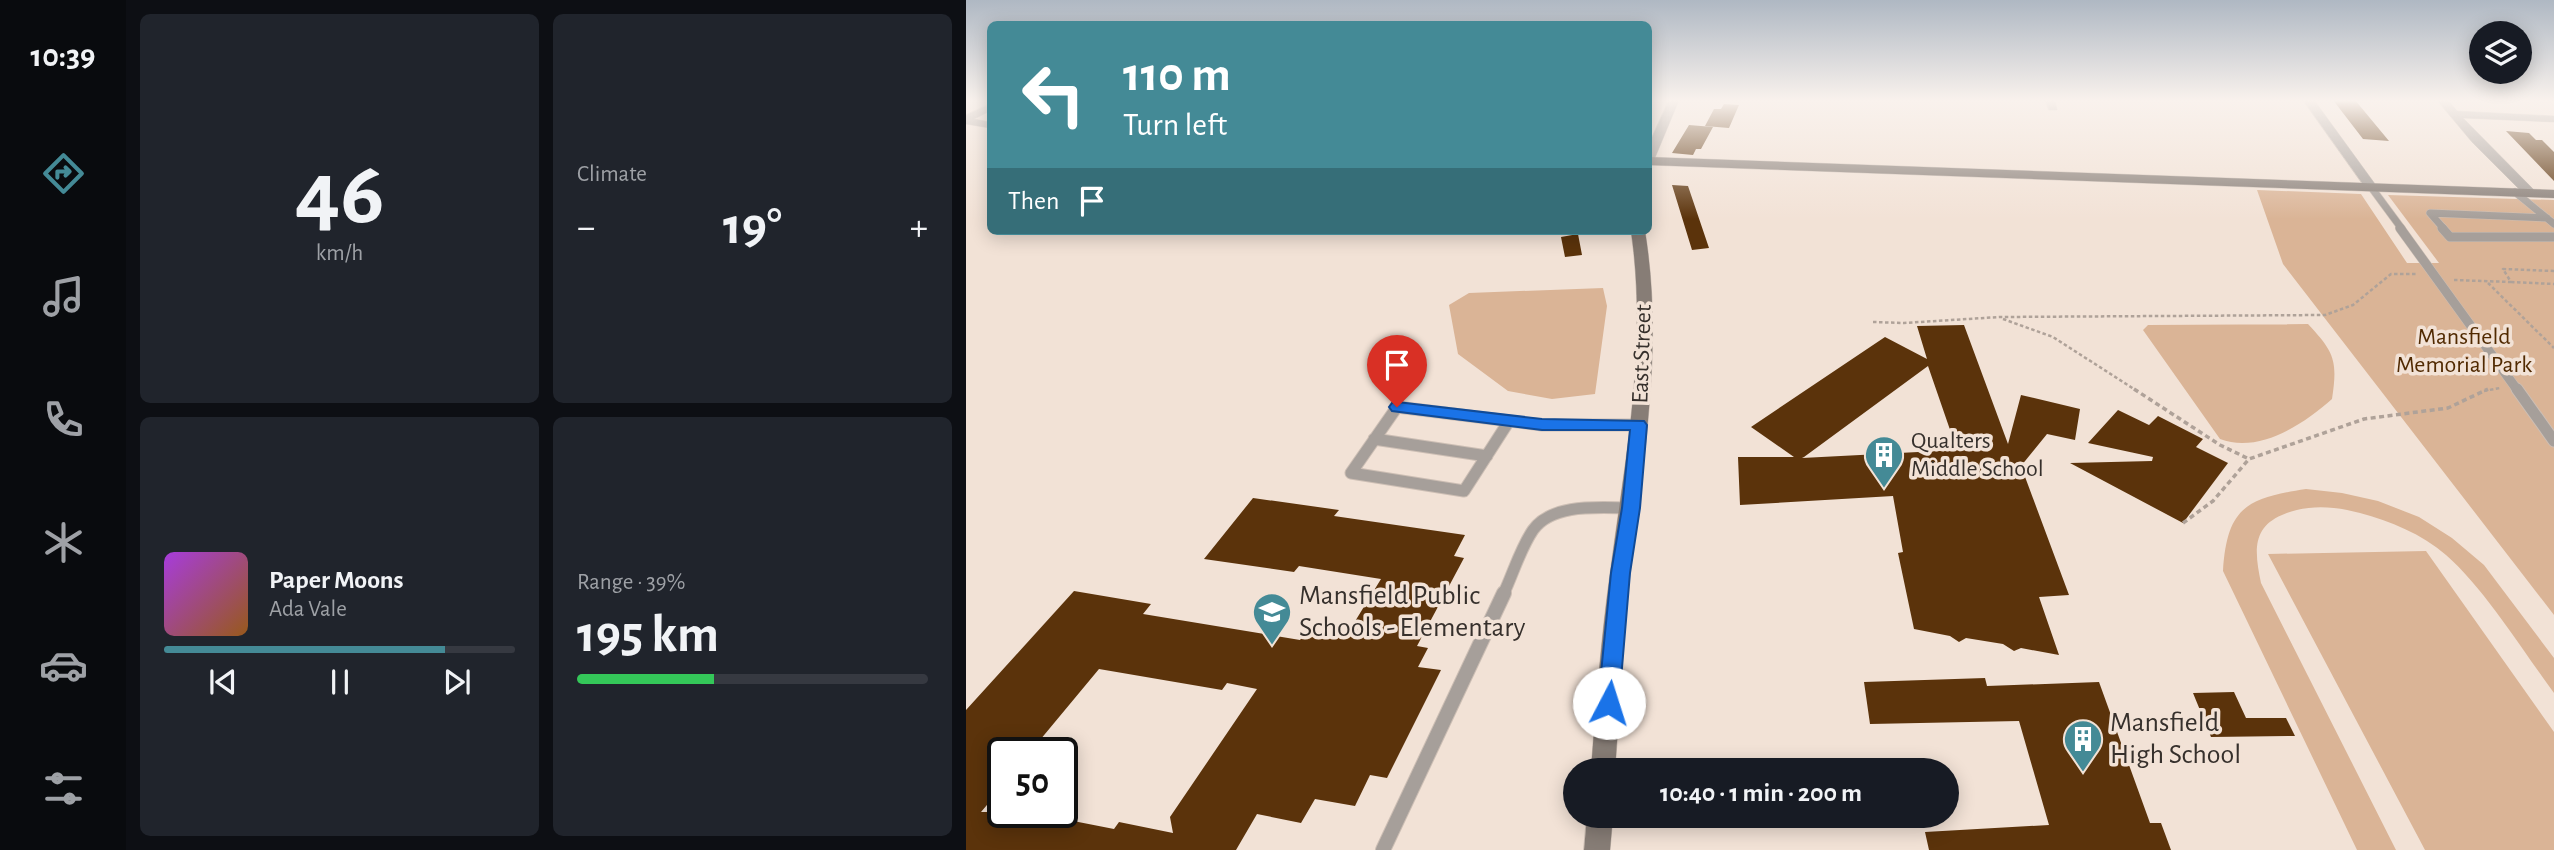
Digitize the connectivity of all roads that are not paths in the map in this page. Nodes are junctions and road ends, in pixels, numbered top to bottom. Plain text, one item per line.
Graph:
1 (2337, 140) edge
2 (2476, 140) edge
3 (1652, 160) edge
4 (2371, 187) junction
5 (2515, 192) junction
6 (2530, 193) junction
7 (2554, 194) edge
8 (2551, 221) edge
9 (1638, 235) edge
10 (2554, 237) edge
11 (1509, 421) junction
12 (1639, 425) junction
13 (1374, 439) junction
14 (2554, 441) edge
15 (1487, 456) junction
16 (1631, 508) junction
17 (1604, 758) edge
18 (1599, 828) edge
19 (1383, 850) edge
20 (1597, 850) edge

1 - 4 street
2 - 6 street
3 - 4 main road
4 - 5 main road
4 - 14 lane
5 - 6 main road
5 - 8 lane
6 - 7 main road
8 - 10 lane
9 - 12 main road, East Street
11 - 12 lane
11 - 13 lane
11 - 15 lane
12 - 16 main road, East Street
13 - 15 lane
13 - 15 lane
16 - 17 main road, East Street
16 - 19 lane
18 - 20 main road

